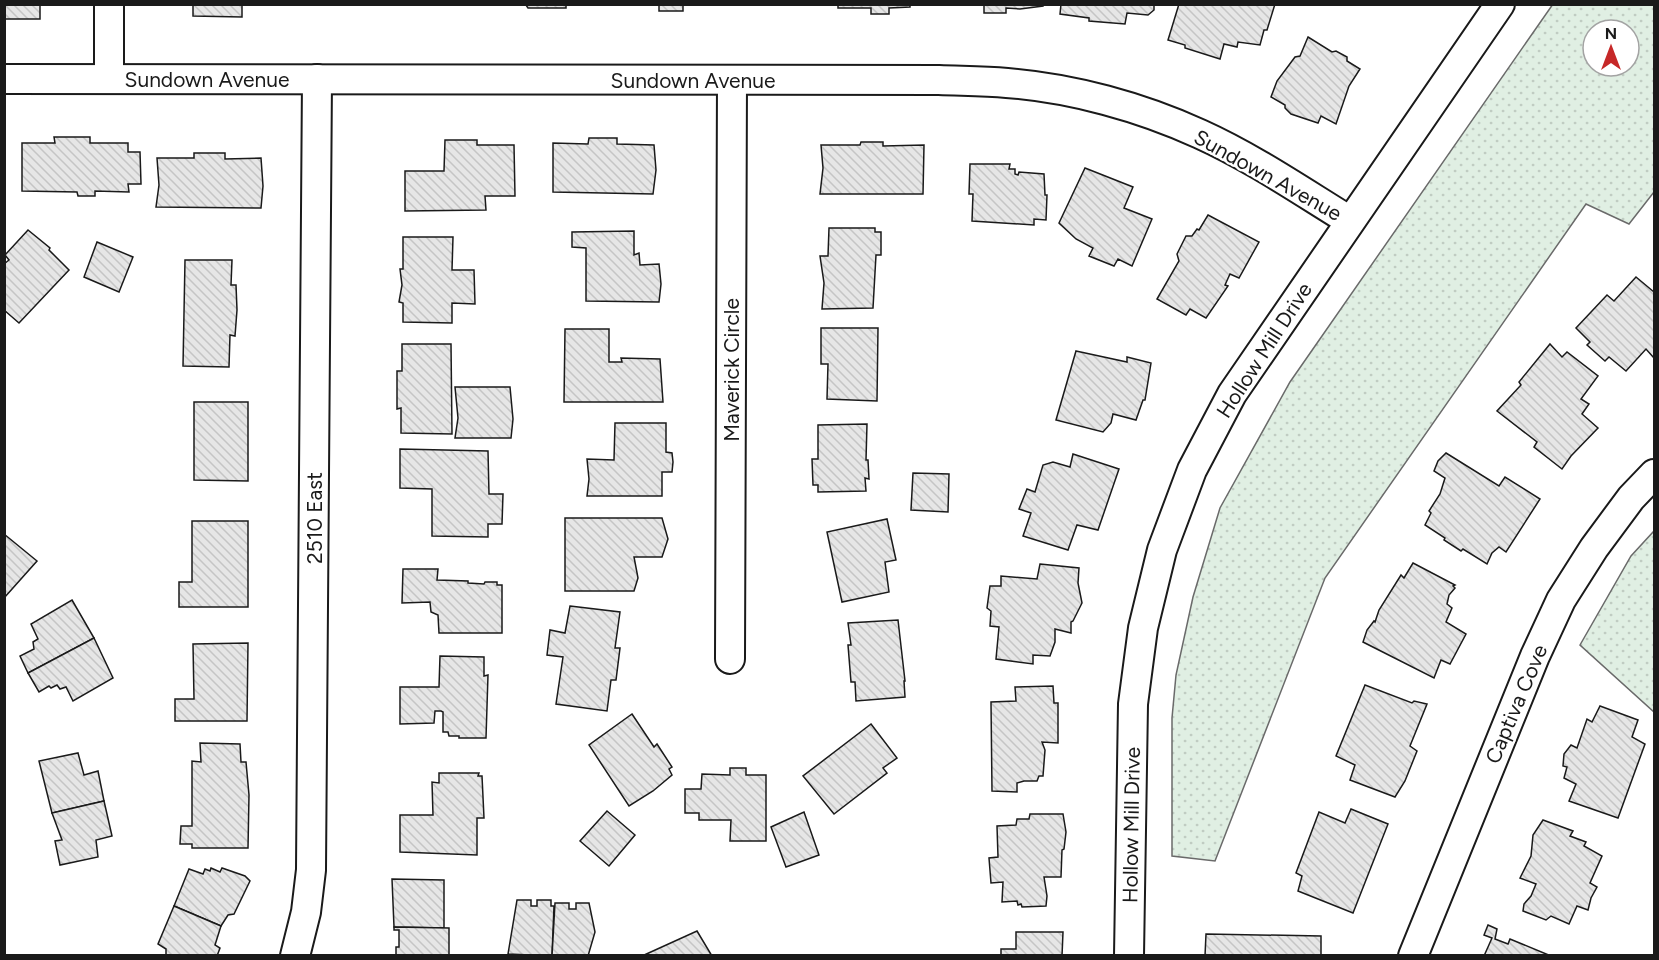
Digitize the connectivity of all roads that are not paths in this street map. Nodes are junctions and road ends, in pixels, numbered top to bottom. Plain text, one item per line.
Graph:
1 (109, 4) edge
2 (1500, 4) edge
3 (4, 79) edge
4 (109, 79) junction
5 (317, 79) junction
6 (732, 80) junction
7 (1350, 221) junction
8 (1654, 474) edge
9 (730, 659) dead end
10 (295, 956) edge
11 (1129, 956) edge
12 (1413, 956) edge

1 - 4 street
2 - 7 street, Hollow Mill Drive
3 - 4 street, Sundown Avenue
4 - 5 street, Sundown Avenue
5 - 6 street, Sundown Avenue
5 - 10 street, 2510 East
6 - 7 street, Sundown Avenue
6 - 9 street, Maverick Circle
7 - 11 street, Hollow Mill Drive
8 - 12 street, Captiva Cove

